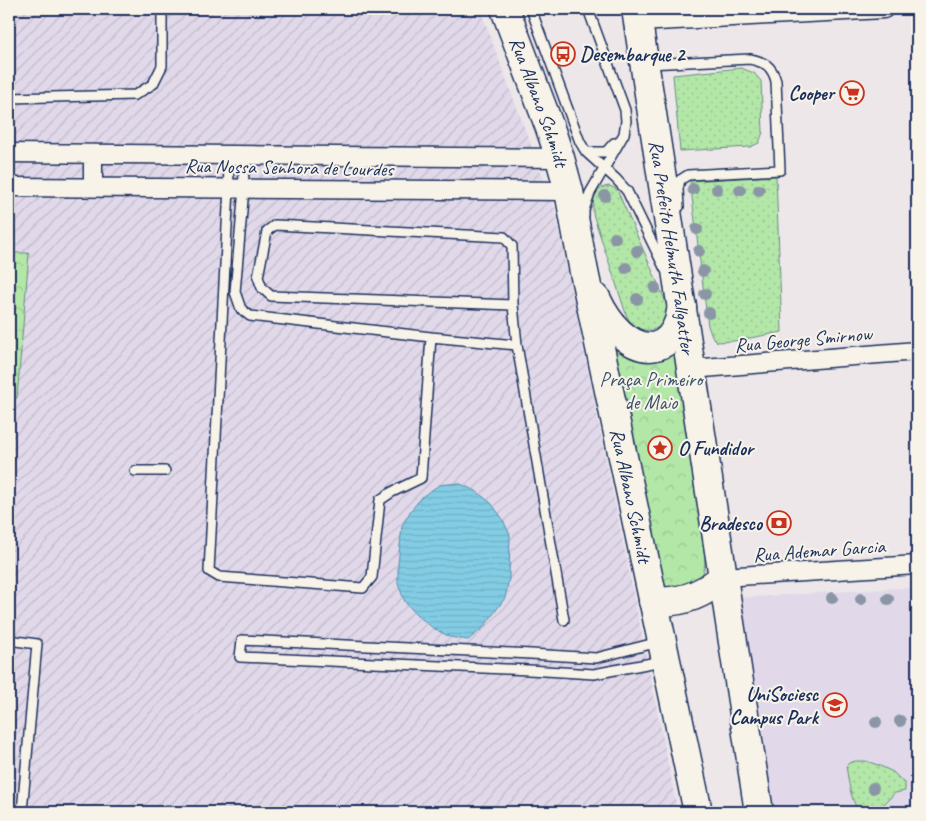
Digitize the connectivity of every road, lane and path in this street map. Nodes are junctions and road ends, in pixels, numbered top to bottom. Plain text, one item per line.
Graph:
1 (162, 9) edge
2 (505, 9) edge
3 (531, 9) edge
4 (588, 9) edge
5 (884, 9) edge
6 (637, 16) edge
7 (645, 64) junction
8 (9, 98) edge
9 (624, 134) junction
10 (9, 153) edge
11 (93, 155) junction
12 (573, 155) junction
13 (235, 156) junction
14 (604, 169) junction
15 (9, 187) edge
16 (93, 187) junction
17 (236, 188) junction
18 (569, 191) junction
19 (673, 251) junction
20 (584, 272) junction
21 (514, 305) junction
22 (682, 306) junction
23 (431, 337) junction
24 (517, 345) junction
25 (917, 351) edge
26 (691, 369) junction
27 (135, 471) dead end
28 (165, 471) dead end
29 (917, 565) edge
30 (723, 577) junction
31 (653, 601) junction
32 (564, 620) dead end
33 (9, 640) edge
34 (664, 651) junction
35 (22, 812) edge
36 (698, 812) edge
37 (759, 812) edge

1 - 8 lane
2 - 12 main road, Rua Albano Schmidt
3 - 12 lane
4 - 9 lane
5 - 6 street
6 - 7 main road, Rua Prefeito Helmuth Fallgatter
7 - 19 main road, Rua Prefeito Helmuth Fallgatter
7 - 19 lane
9 - 12 lane
9 - 14 lane
10 - 11 street, Rua Nossa Senhora de Lourdes
11 - 13 street, Rua Nossa Senhora de Lourdes
11 - 16 street
12 - 13 street, Rua Nossa Senhora de Lourdes
12 - 14 lane
12 - 18 main road, Rua Albano Schmidt
13 - 17 lane
13 - 17 lane
14 - 20 lane
14 - 22 lane
15 - 16 street, Rua Nossa Senhora de Lourdes
16 - 17 street, Rua Nossa Senhora de Lourdes
17 - 18 street, Rua Nossa Senhora de Lourdes
17 - 23 lane
17 - 23 lane
18 - 20 main road, Rua Albano Schmidt
19 - 22 main road, Rua Prefeito Helmuth Fallgatter
20 - 22 main road
20 - 31 main road, Rua Albano Schmidt
21 - 21 lane
21 - 24 lane
22 - 26 main road, Rua Prefeito Helmuth Fallgatter
23 - 24 lane
24 - 32 lane
25 - 26 street, Rua George Smirnow
26 - 30 main road, Rua Prefeito Helmuth Fallgatter
27 - 28 lane
29 - 30 street, Rua Ademar Garcia
30 - 31 main road
30 - 37 main road, Rua Prefeito Helmuth Fallgatter
31 - 34 main road, Rua Albano Schmidt
33 - 35 lane
34 - 34 lane
34 - 36 main road, Rua Albano Schmidt

